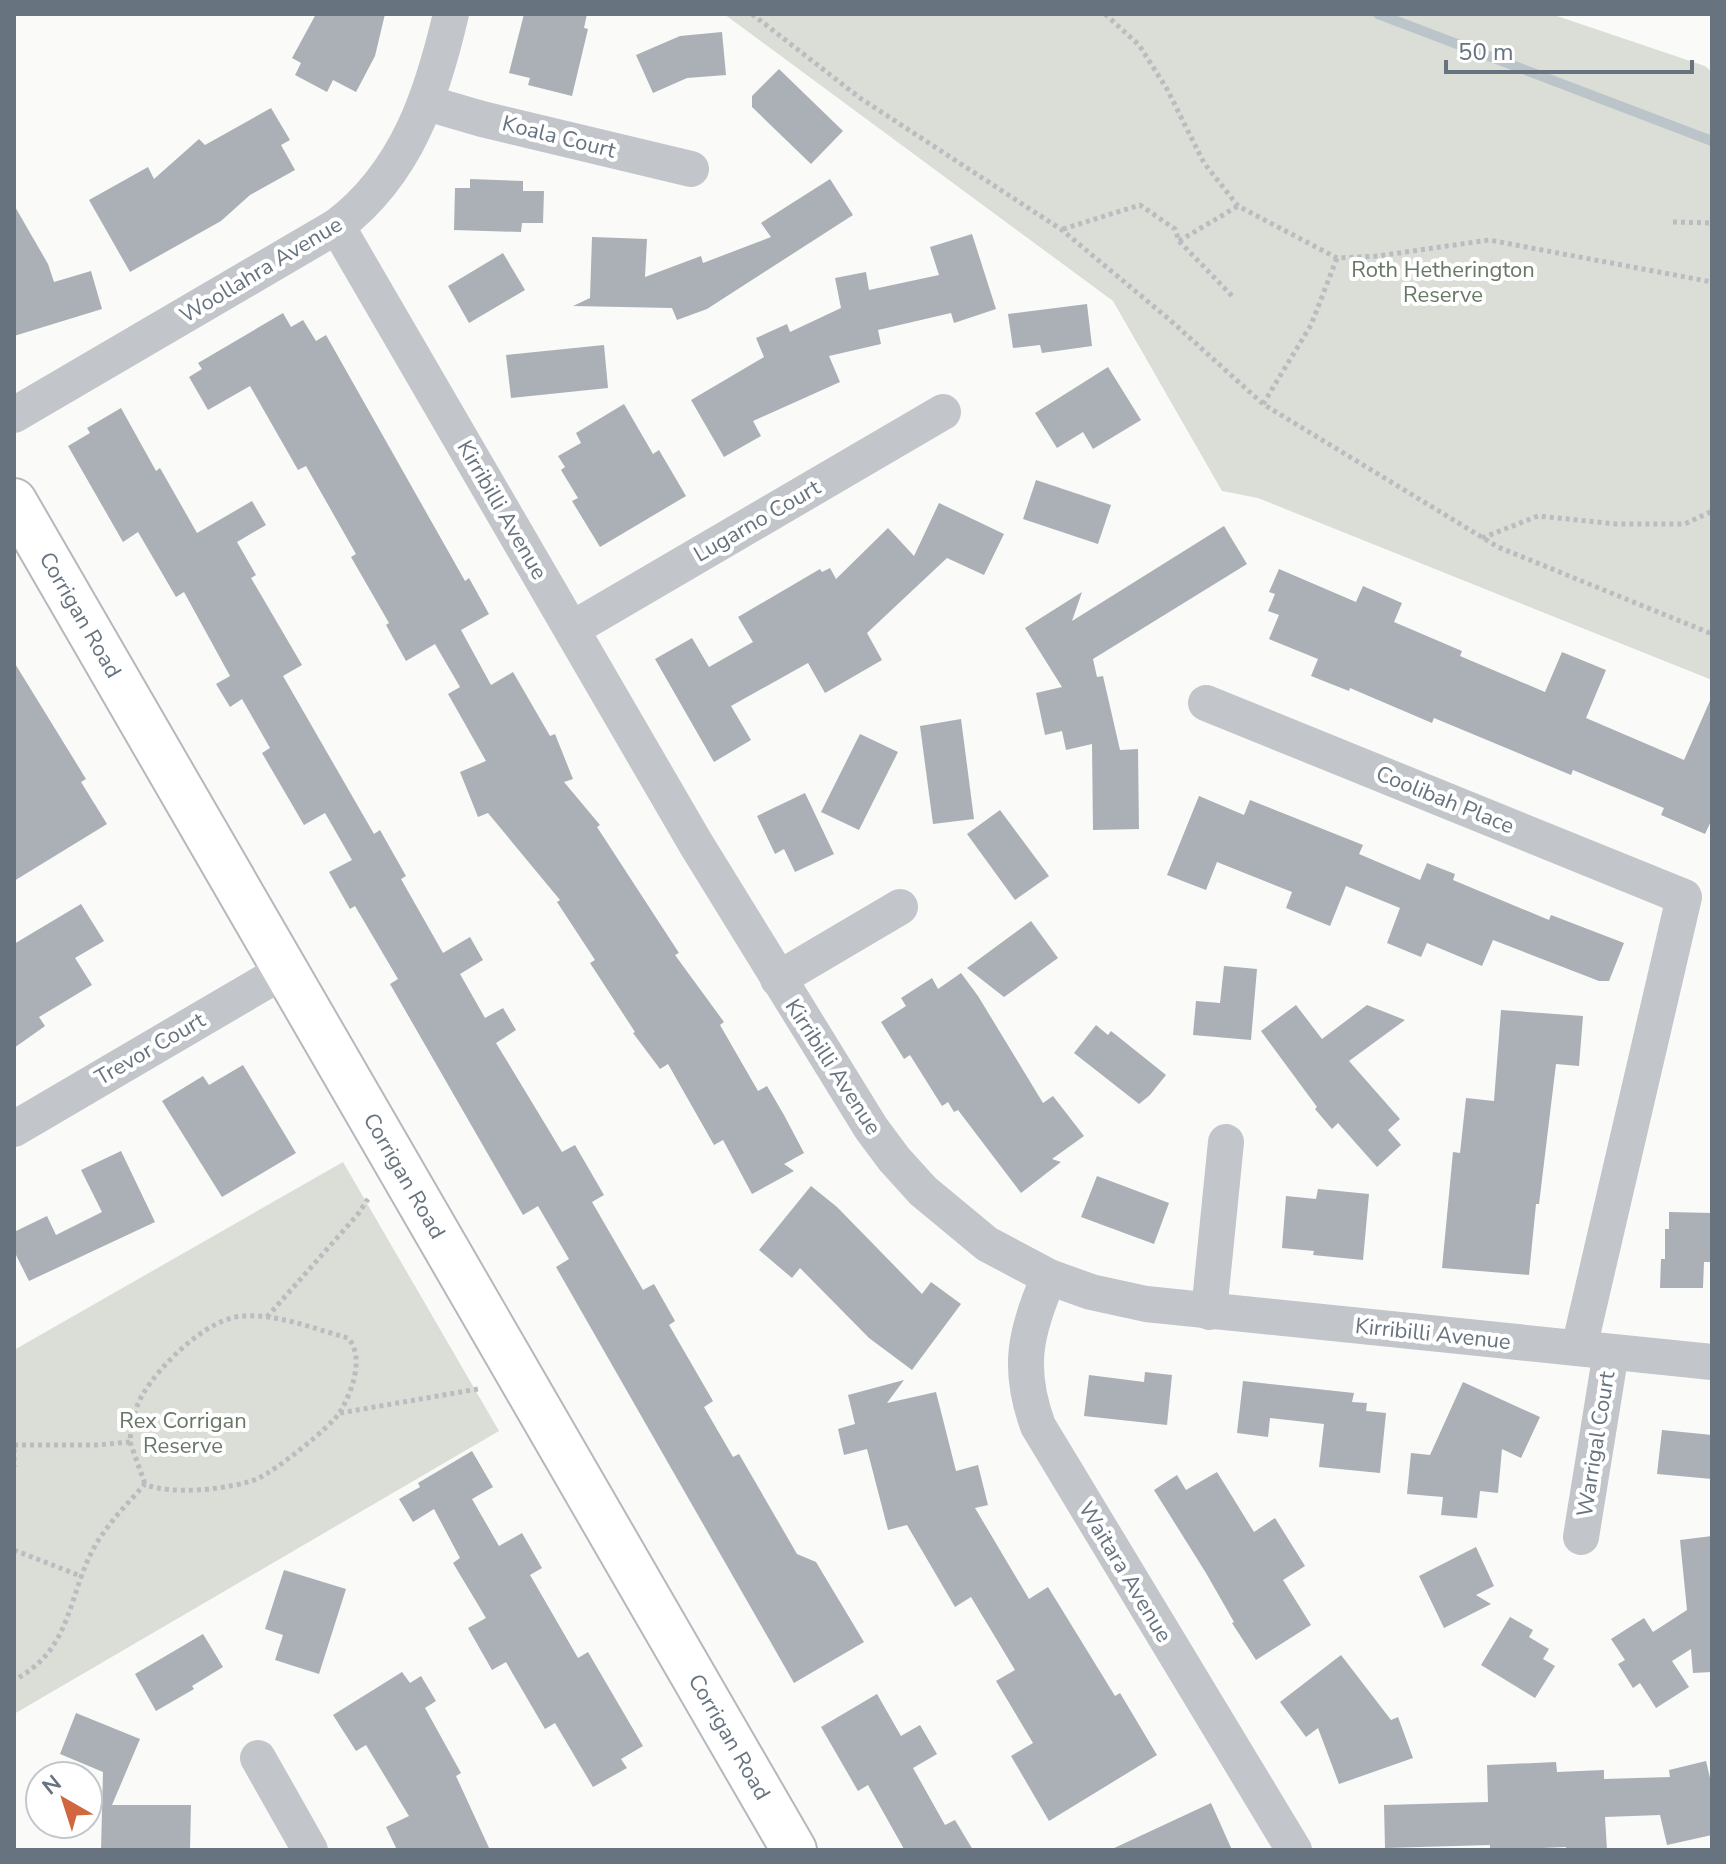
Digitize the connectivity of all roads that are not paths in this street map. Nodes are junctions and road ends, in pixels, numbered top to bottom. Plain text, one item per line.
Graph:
1 (451, 14) edge
2 (427, 103) junction
3 (691, 169) dead end
4 (337, 226) junction
5 (943, 412) dead end
6 (14, 415) edge
7 (14, 501) edge
8 (572, 629) junction
9 (1206, 703) dead end
10 (1698, 902) edge
11 (900, 907) dead end
12 (285, 970) junction
13 (778, 979) junction
14 (14, 1129) edge
15 (1226, 1142) dead end
16 (1049, 1277) junction
17 (1209, 1312) junction
18 (1595, 1350) junction
19 (1712, 1362) edge
20 (1581, 1537) dead end
21 (258, 1758) dead end
22 (310, 1850) edge
23 (794, 1850) edge
24 (1294, 1850) edge

1 - 2 street, Woollahra Avenue
2 - 3 street, Koala Court
2 - 4 street, Woollahra Avenue
4 - 6 street, Woollahra Avenue
4 - 8 street, Kirribilli Avenue
5 - 8 street, Lugarno Court
7 - 12 main road, Corrigan Road
8 - 13 street, Kirribilli Avenue
9 - 10 street, Coolibah Place
10 - 18 street, Coolibah Place
11 - 13 street
12 - 14 street, Trevor Court
12 - 23 main road, Corrigan Road
13 - 16 street, Kirribilli Avenue
15 - 17 street
16 - 17 street, Kirribilli Avenue
16 - 24 street, Waitara Avenue
17 - 18 street, Kirribilli Avenue
18 - 19 street, Kirribilli Avenue
18 - 20 street, Warrigal Court
21 - 22 street

